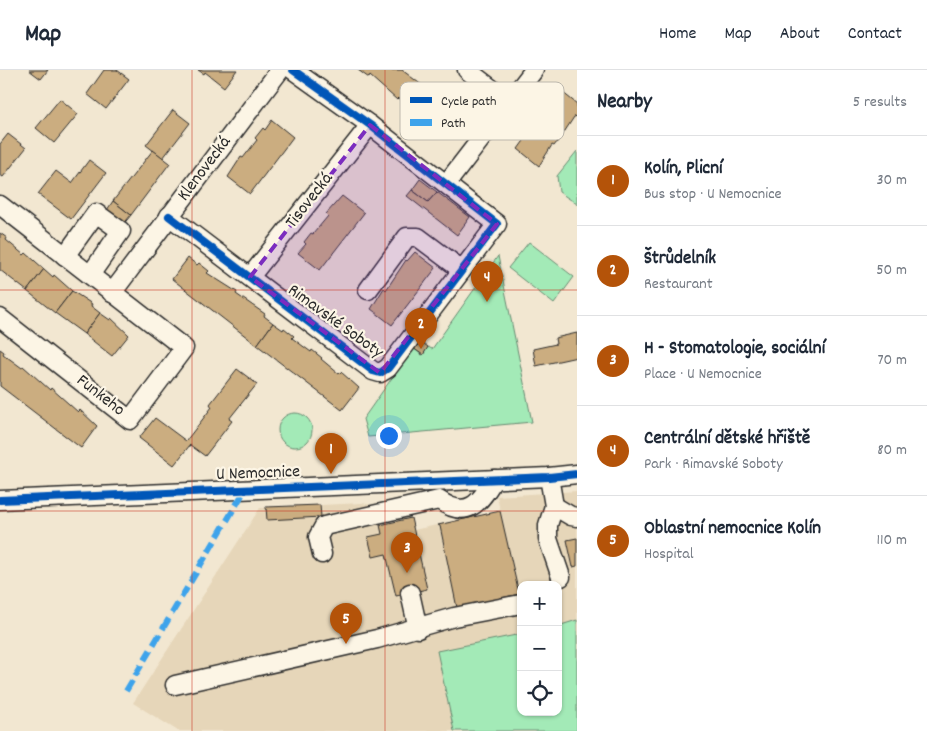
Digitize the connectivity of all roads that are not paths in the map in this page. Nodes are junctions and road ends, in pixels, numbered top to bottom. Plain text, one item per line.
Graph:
1 (280, 70) edge
2 (292, 70) edge
3 (467, 70) edge
4 (534, 70) edge
5 (483, 82) edge
6 (525, 82) edge
7 (370, 125) junction
8 (480, 140) edge
9 (447, 183) junction
10 (0, 205) edge
11 (170, 216) junction
12 (65, 256) junction
13 (462, 270) junction
14 (90, 275) junction
15 (250, 277) junction
16 (368, 290) dead end
17 (112, 293) junction
18 (0, 318) edge
19 (577, 474) edge
20 (549, 478) junction
21 (494, 479) junction
22 (438, 482) junction
23 (0, 500) edge
24 (439, 500) junction
25 (554, 506) junction
26 (577, 517) edge
27 (322, 554) dead end
28 (565, 580) edge
29 (410, 593) dead end
30 (517, 605) edge
31 (418, 629) junction
32 (175, 684) dead end

1 - 11 street, Klenovecká
2 - 7 street
3 - 5 street
4 - 6 street
7 - 9 street
7 - 15 street, Tisovecká
8 - 9 street
9 - 13 street, Rimavské Soboty
10 - 12 street
11 - 15 street, Rimavské Soboty
11 - 17 street, Klenovecká
12 - 14 street
12 - 14 street
13 - 15 street, Rimavské Soboty
13 - 16 street
14 - 17 street
17 - 18 street, Funkeho
19 - 20 street, U Nemocnice
20 - 21 street, U Nemocnice
20 - 25 street
21 - 22 street, U Nemocnice
21 - 24 street
22 - 23 street, U Nemocnice
22 - 24 street
24 - 27 street
25 - 26 street
25 - 28 street
29 - 31 street
30 - 31 street
31 - 32 street

